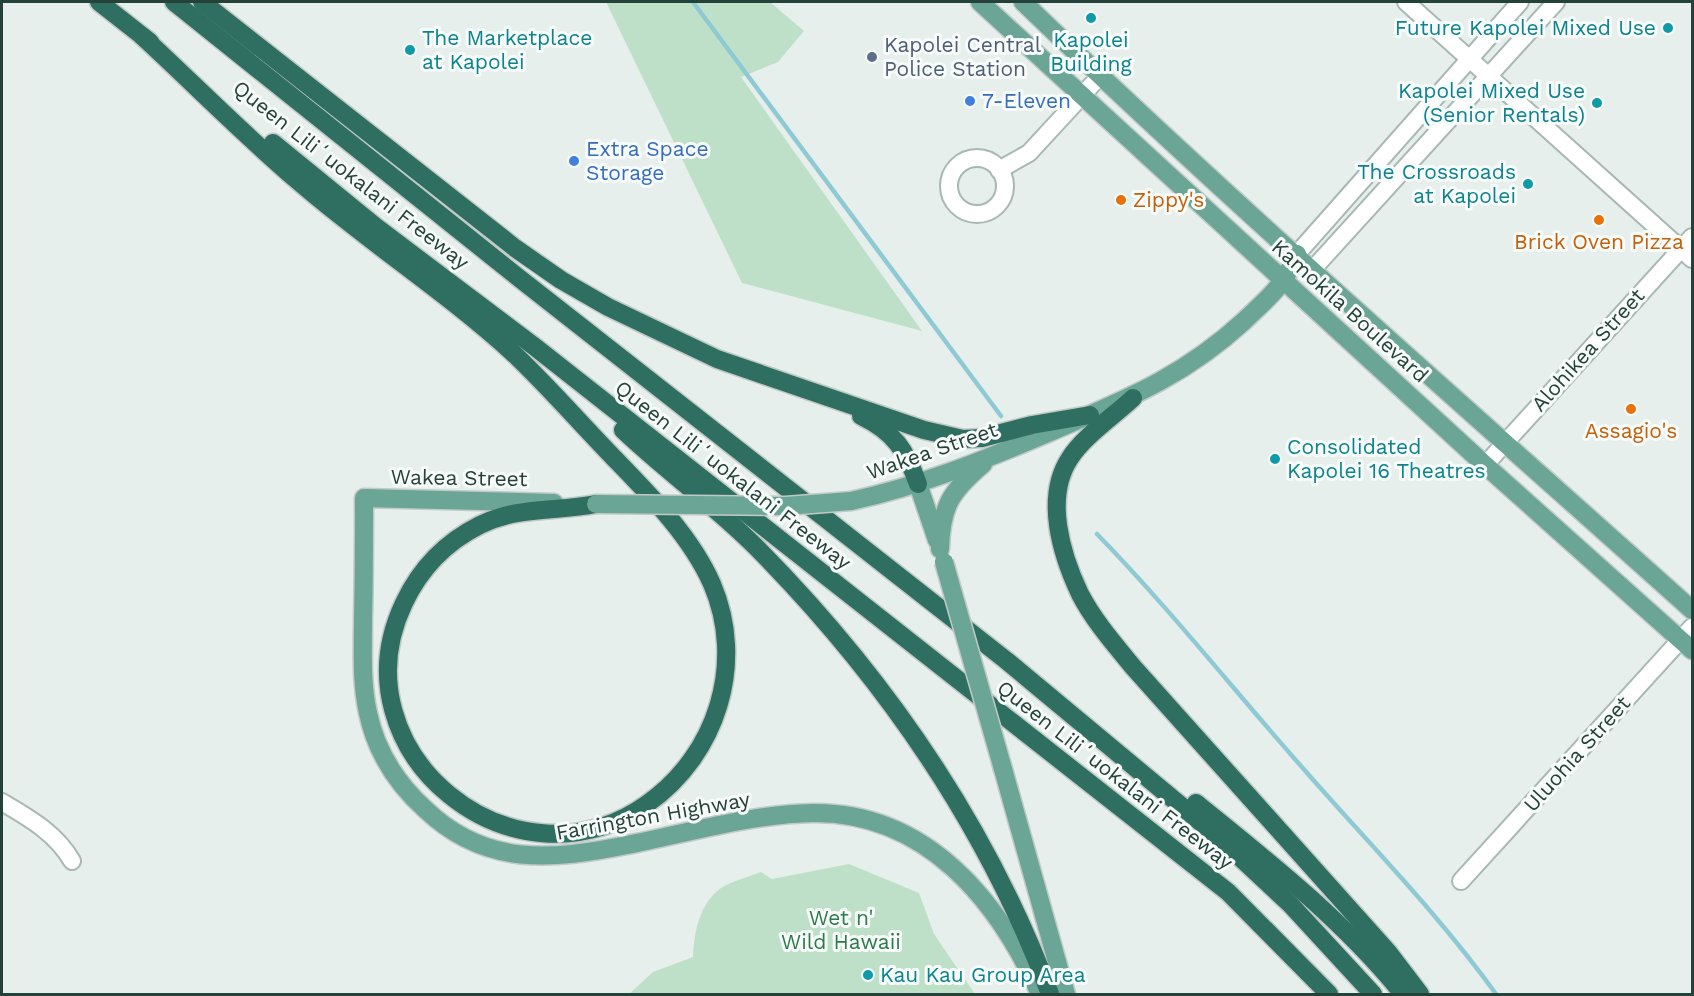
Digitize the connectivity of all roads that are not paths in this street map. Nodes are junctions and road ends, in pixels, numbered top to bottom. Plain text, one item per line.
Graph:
1 (99, 2) edge
2 (174, 2) edge
3 (202, 2) edge
4 (980, 2) edge
5 (1023, 2) edge
6 (1406, 2) edge
7 (1520, 2) edge
8 (1556, 2) edge
9 (142, 36) junction
10 (1469, 58) junction
11 (1100, 76) junction
12 (1489, 76) junction
13 (1083, 96) junction
14 (999, 170) dead end
15 (1689, 248) edge
16 (1297, 254) junction
17 (1313, 269) junction
18 (1285, 282) junction
19 (535, 347) junction
20 (1133, 398) junction
21 (844, 405) junction
22 (1090, 415) junction
23 (1504, 442) junction
24 (993, 456) junction
25 (1485, 465) junction
26 (918, 484) junction
27 (364, 498) joint
28 (596, 504) junction
29 (942, 555) junction
30 (1692, 610) edge
31 (1689, 639) edge
32 (1007, 661) junction
33 (2, 802) edge
34 (72, 861) dead end
35 (1461, 881) dead end
36 (1040, 994) edge
37 (1050, 994) edge
38 (1066, 994) edge
39 (1329, 994) edge
40 (1373, 994) edge
41 (1403, 994) edge
42 (1420, 994) edge

1 - 9 highway, Queen Liliʻuokalani Freeway
2 - 32 highway, Queen Liliʻuokalani Freeway
3 - 21 highway
4 - 13 main road, Kamokila Boulevard
5 - 11 main road, Kamokila Boulevard
6 - 10 street
7 - 10 street, Wakea Street
8 - 12 street, Wakea Street
9 - 19 highway, Queen Liliʻuokalani Freeway
9 - 28 highway
10 - 12 street
10 - 16 street, Wakea Street
11 - 13 street
11 - 16 main road, Kamokila Boulevard
12 - 15 street
12 - 17 street, Wakea Street
13 - 14 street
13 - 18 main road, Kamokila Boulevard
15 - 23 street, Alohikea Street
16 - 17 main road, Kamokila Boulevard
16 - 18 main road, Wakea Street
17 - 18 main road, Wakea Street
17 - 23 main road, Kamokila Boulevard
18 - 20 main road, Wakea Street
18 - 25 main road, Kamokila Boulevard
19 - 37 highway
19 - 39 highway, Queen Liliʻuokalani Freeway
20 - 22 main road, Wakea Street
20 - 42 highway
21 - 22 highway
21 - 26 highway
22 - 24 main road, Wakea Street
23 - 25 street, Alohikea Street
23 - 30 main road, Kamokila Boulevard
24 - 26 main road, Wakea Street
24 - 29 main road
25 - 31 main road, Kamokila Boulevard
26 - 28 main road, Wakea Street, bridge
26 - 29 main road
27 - 28 main road, Wakea Street
27 - 36 main road, Farrington Highway
29 - 38 main road, bridge
31 - 35 street, Uluohia Street
32 - 40 highway, Queen Liliʻuokalani Freeway
32 - 41 highway
33 - 34 street

